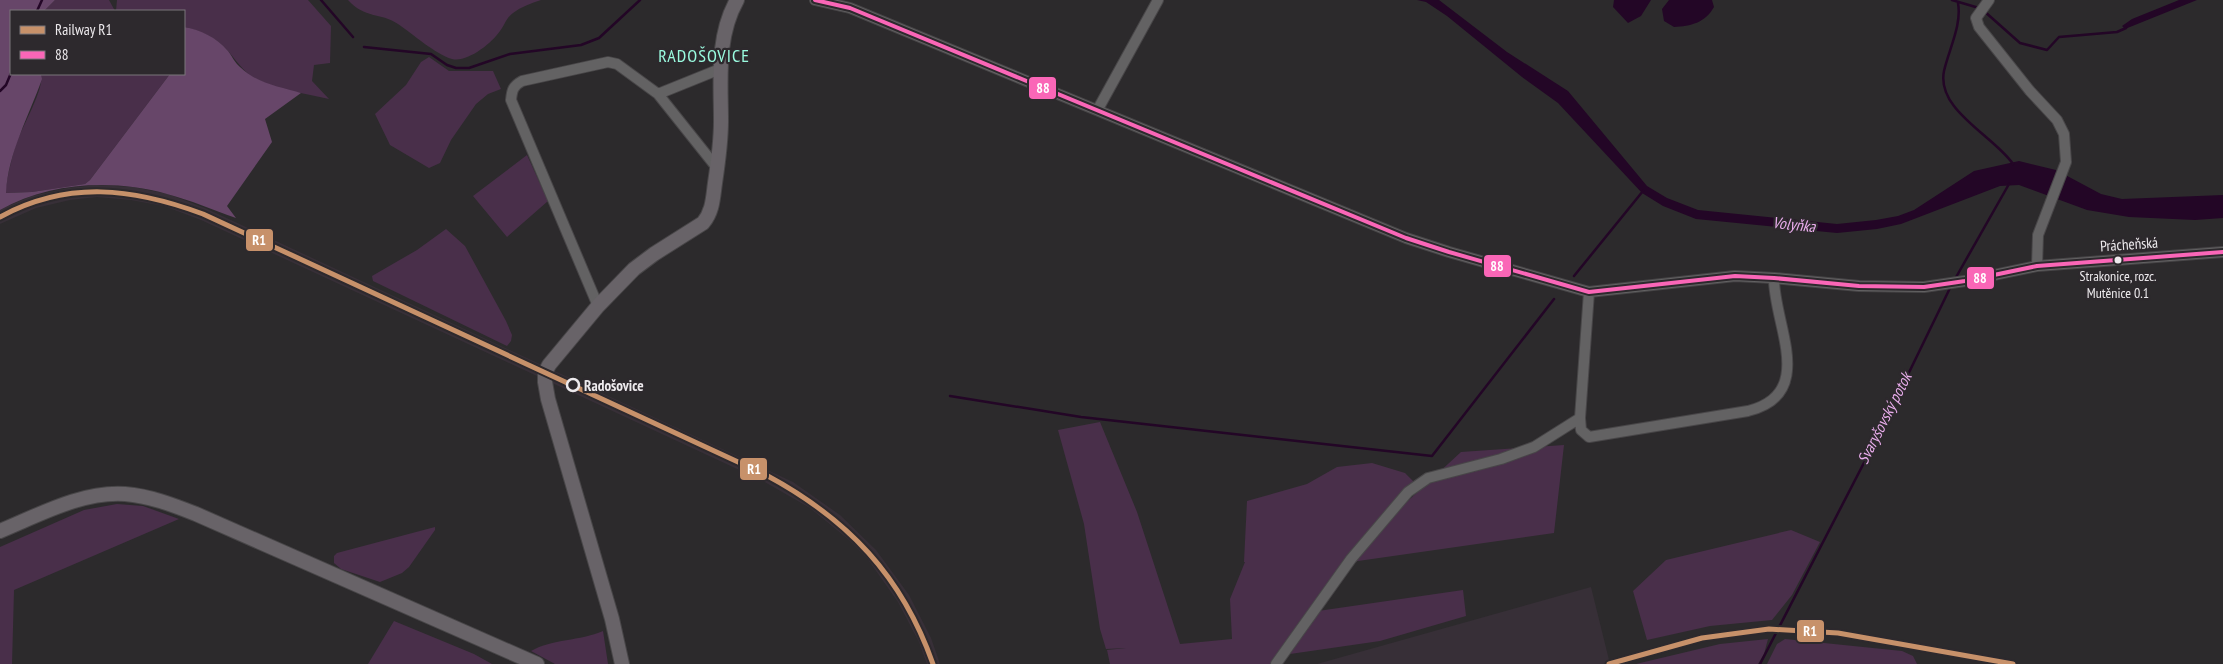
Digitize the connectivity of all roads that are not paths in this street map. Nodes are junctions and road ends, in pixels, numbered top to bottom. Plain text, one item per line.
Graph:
1 (737, 0) edge
2 (815, 0) edge
3 (1158, 0) edge
4 (1988, 0) edge
5 (851, 4) edge
6 (720, 69) junction
7 (658, 94) junction
8 (1098, 109) junction
9 (717, 168) junction
10 (2223, 252) edge
11 (2037, 266) junction
12 (1774, 278) junction
13 (1588, 292) junction
14 (598, 306) junction
15 (1580, 418) junction
16 (0, 531) edge
17 (537, 664) edge
18 (622, 664) edge
19 (1276, 664) edge

1 - 6 street
2 - 5 street
3 - 8 street
4 - 11 street
5 - 8 street
6 - 7 street
6 - 9 street
7 - 9 street
7 - 14 street
8 - 13 street
9 - 14 street
10 - 11 street, Prácheňská
11 - 12 street, Prácheňská
12 - 13 street, Prácheňská
12 - 15 street
13 - 15 street
14 - 18 street
15 - 19 street
16 - 17 street

